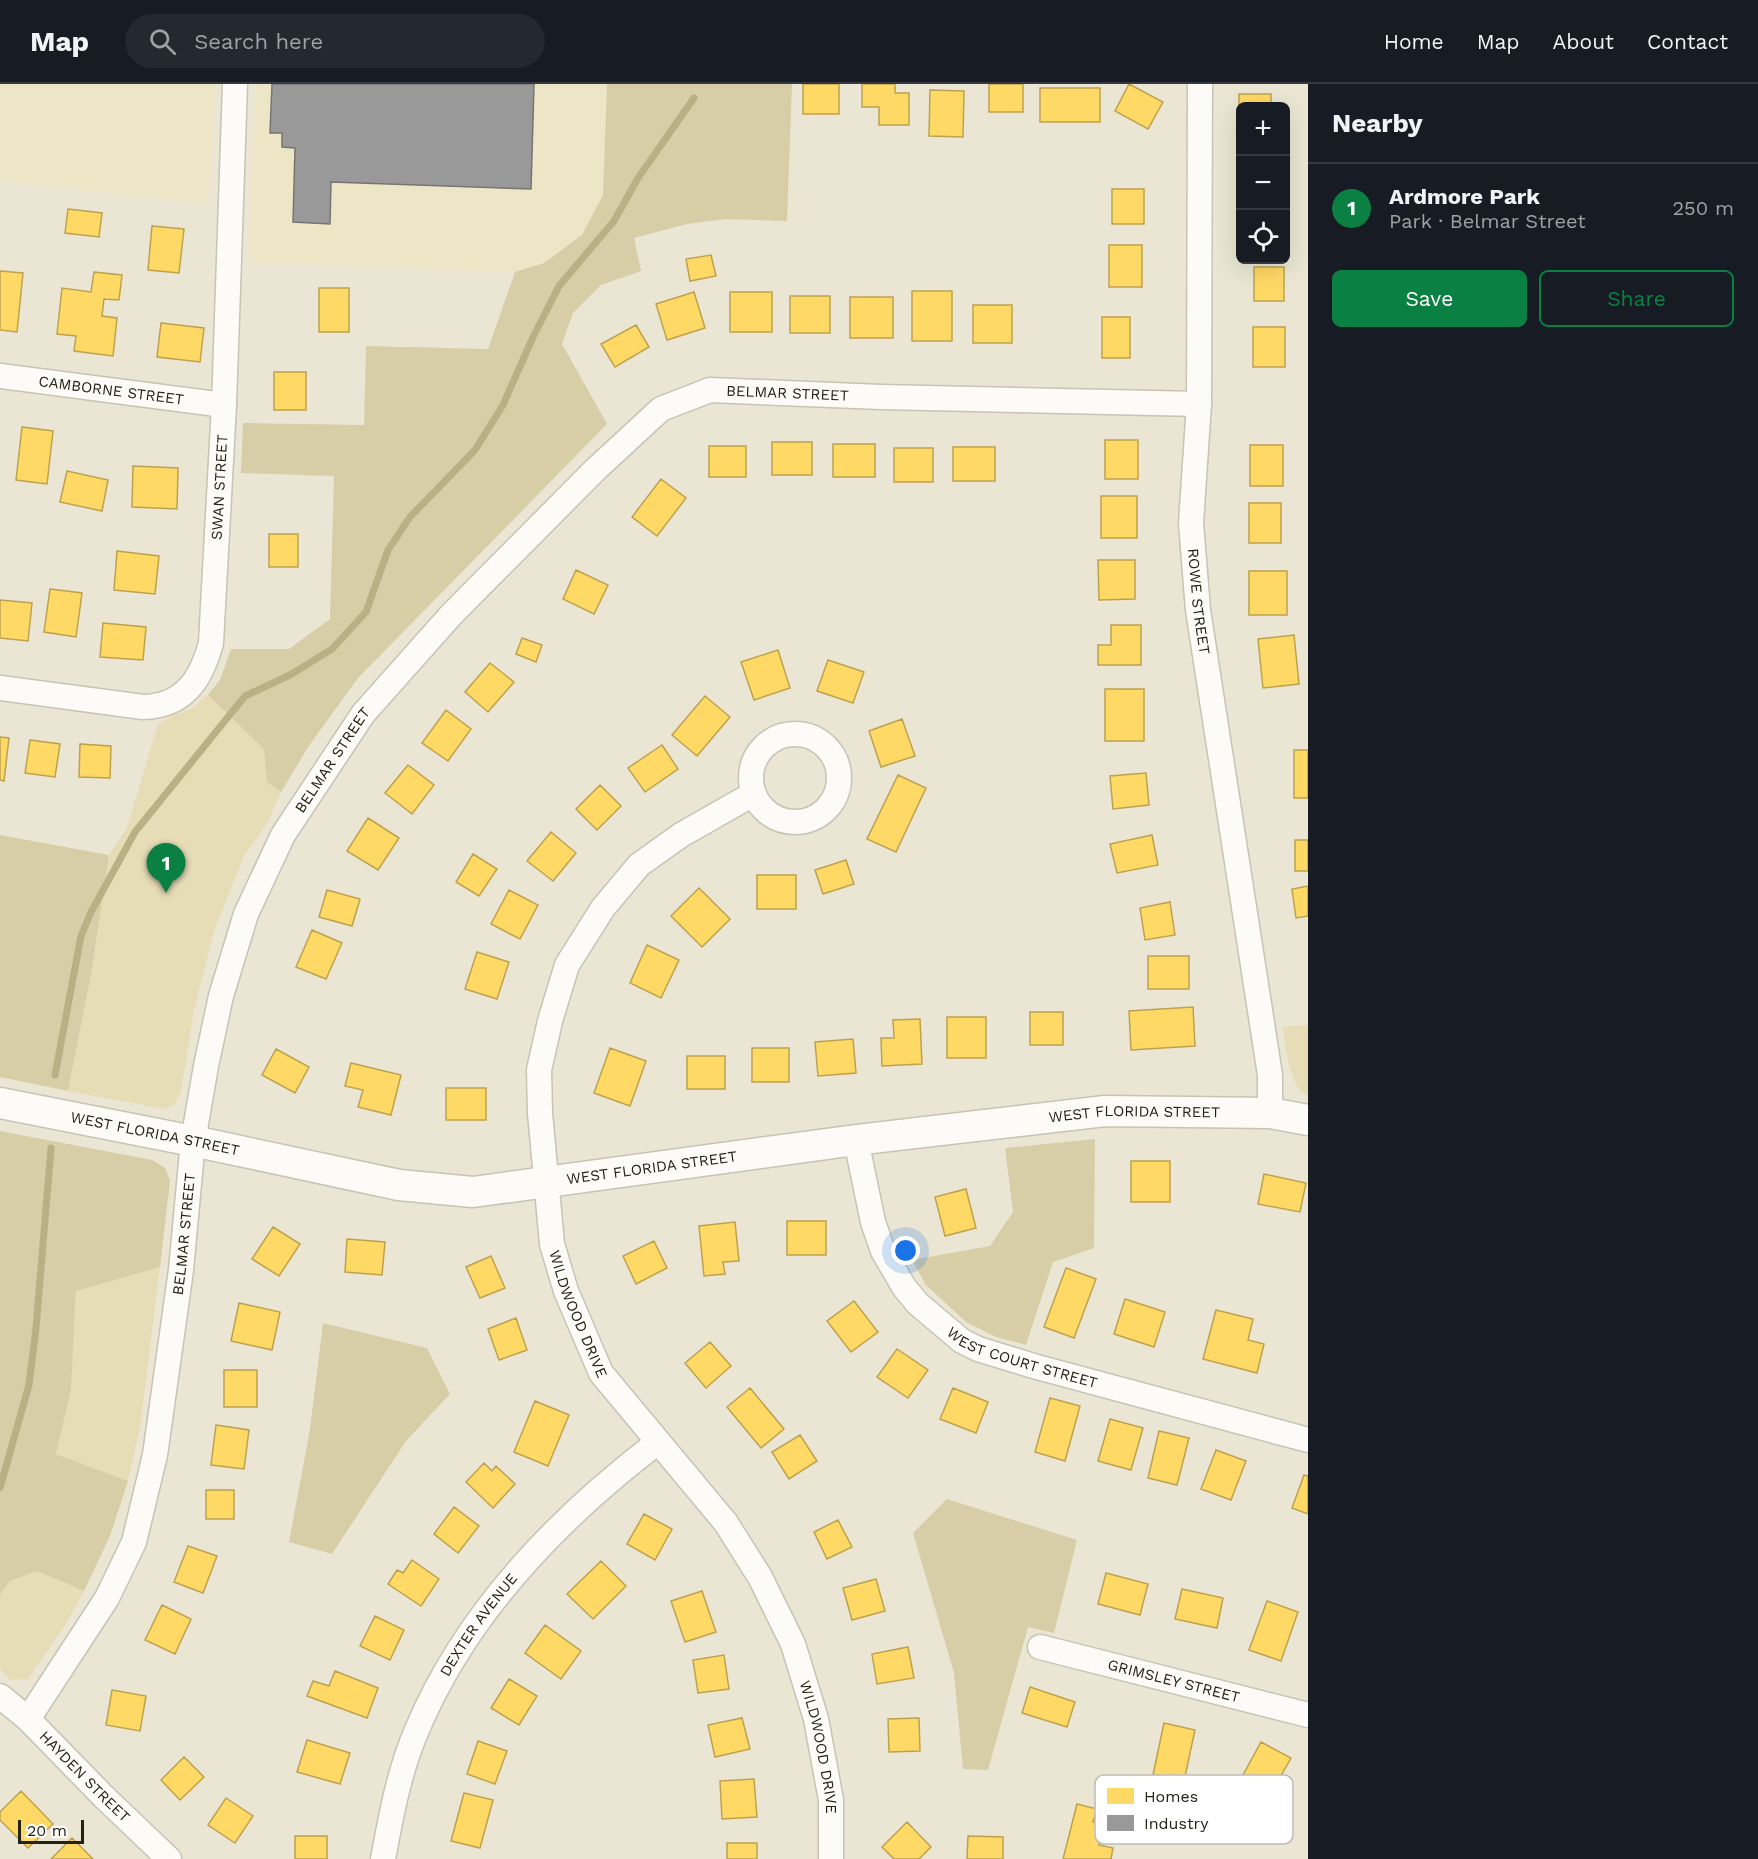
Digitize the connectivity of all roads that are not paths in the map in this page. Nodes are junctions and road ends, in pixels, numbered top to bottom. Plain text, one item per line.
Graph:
1 (235, 84) edge
2 (1200, 84) edge
3 (0, 376) edge
4 (1199, 404) junction
5 (224, 405) junction
6 (0, 688) edge
7 (753, 794) dead end
8 (0, 1102) edge
9 (1270, 1113) junction
10 (1308, 1120) edge
11 (856, 1140) junction
12 (193, 1141) junction
13 (546, 1182) junction
14 (1308, 1440) edge
15 (658, 1442) junction
16 (1040, 1647) dead end
17 (0, 1696) edge
18 (1308, 1715) edge
19 (28, 1719) junction
20 (169, 1859) edge
21 (383, 1859) edge
22 (831, 1859) edge

1 - 5 street, SWAN STREET
2 - 4 street, ROWE STREET
3 - 5 street, CAMBORNE STREET
4 - 9 street, ROWE STREET
4 - 12 street, BELMAR STREET
5 - 6 street, SWAN STREET
7 - 13 street, WILDWOOD DRIVE
8 - 12 street, WEST FLORIDA STREET
9 - 10 street, WEST FLORIDA STREET
9 - 11 street, WEST FLORIDA STREET
11 - 13 street, WEST FLORIDA STREET
11 - 14 street, WEST COURT STREET
12 - 13 street, WEST FLORIDA STREET
12 - 19 street, BELMAR STREET
13 - 15 street, WILDWOOD DRIVE
15 - 21 street, DEXTER AVENUE
15 - 22 street, WILDWOOD DRIVE
16 - 18 street, GRIMSLEY STREET
17 - 19 street, HAYDEN STREET
19 - 20 street, HAYDEN STREET

